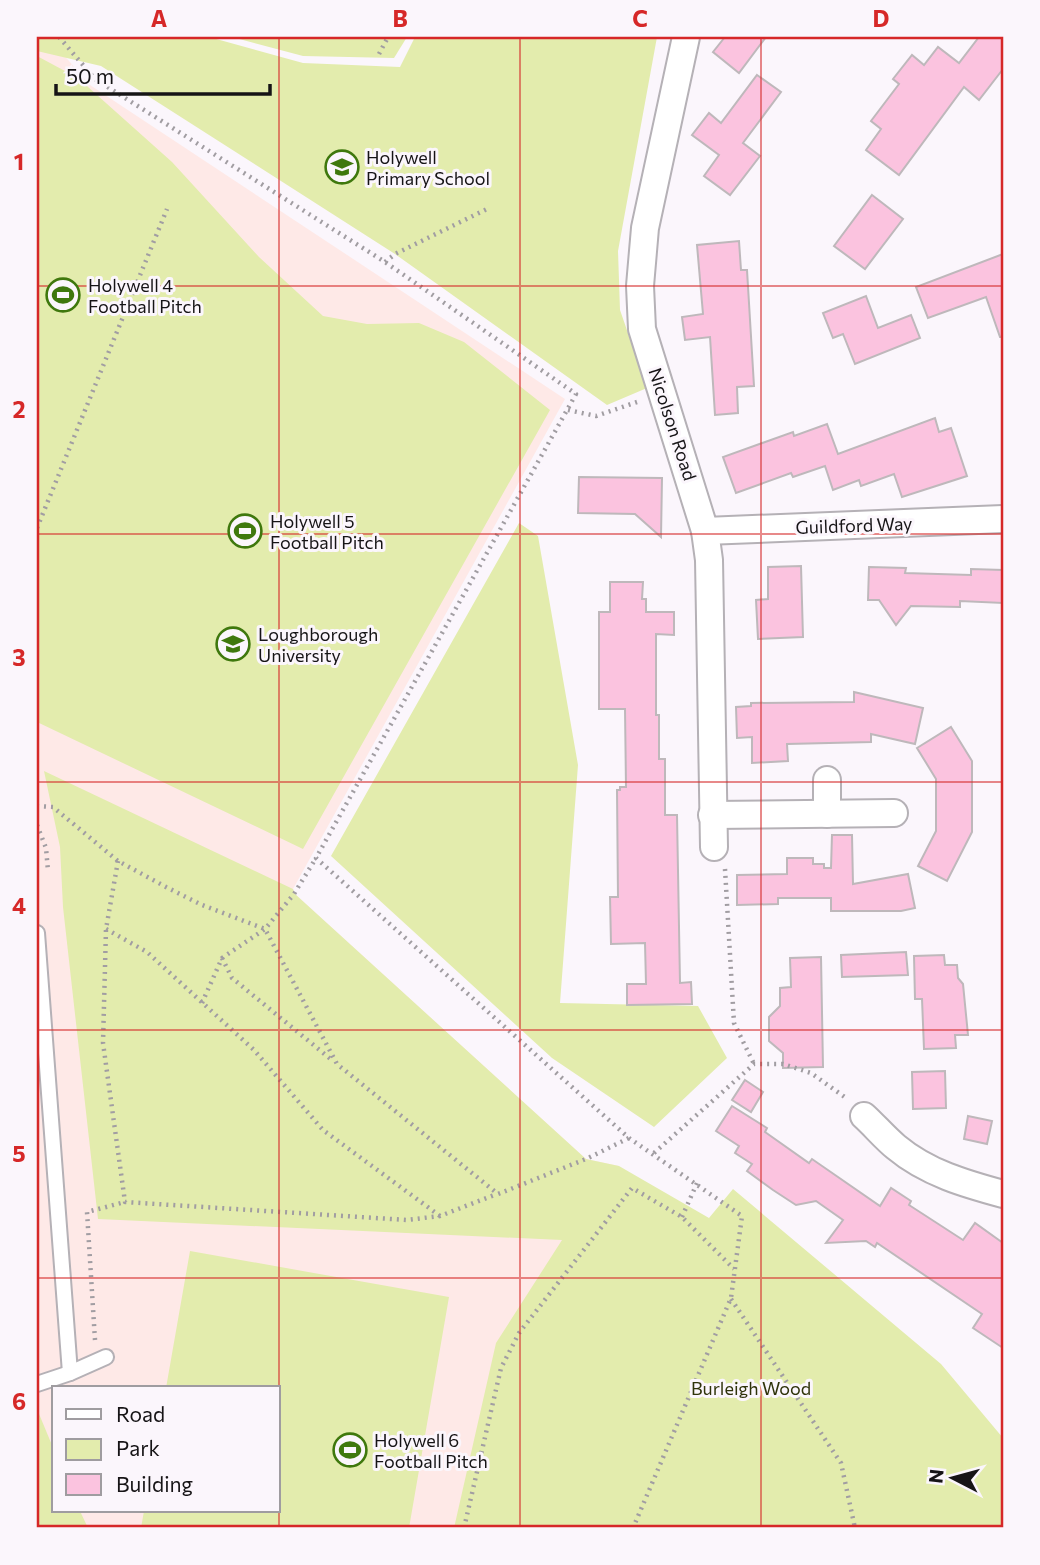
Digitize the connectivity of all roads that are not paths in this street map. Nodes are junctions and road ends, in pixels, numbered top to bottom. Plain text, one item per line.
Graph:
1 (686, 37) edge
2 (1003, 519) edge
3 (705, 531) junction
4 (827, 780) dead end
5 (894, 813) dead end
6 (827, 814) junction
7 (712, 815) junction
8 (714, 847) road end
9 (37, 933) edge
10 (864, 1116) road end
11 (1003, 1194) edge
12 (102, 1359) road end
13 (70, 1373) junction
14 (37, 1384) edge

1 - 3 street, Nicolson Road
2 - 3 street, Guildford Way
3 - 7 street, Nicolson Road
4 - 6 street
5 - 6 street
6 - 7 street
7 - 8 street, Nicolson Road
9 - 13 lane
10 - 11 street
12 - 13 lane
13 - 14 lane

